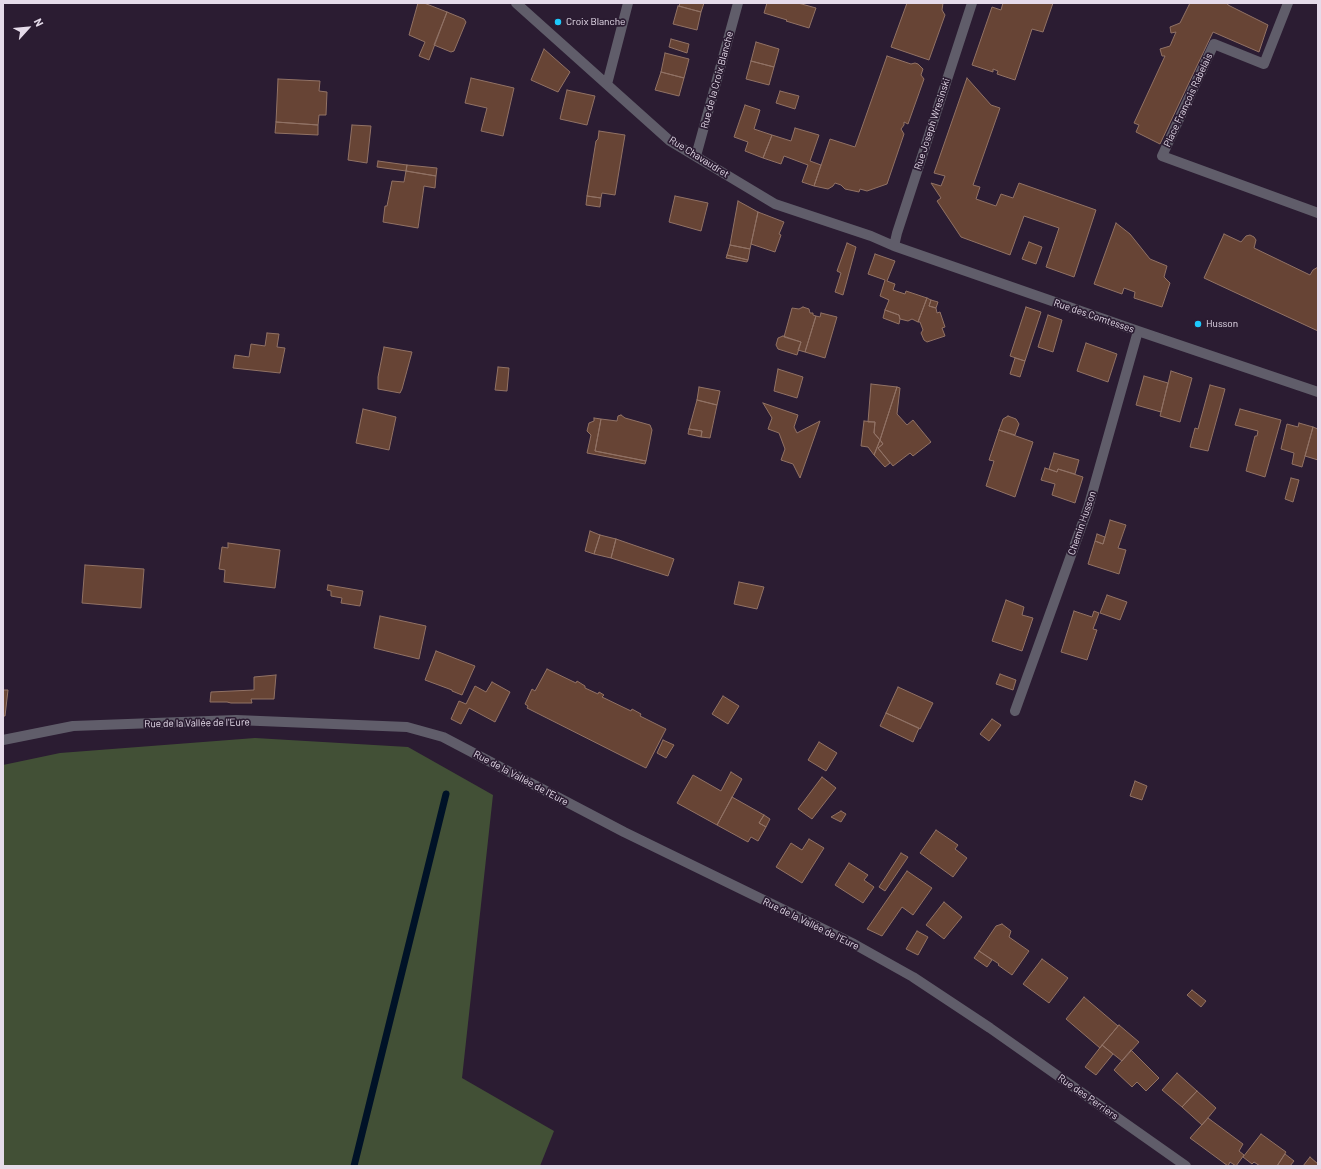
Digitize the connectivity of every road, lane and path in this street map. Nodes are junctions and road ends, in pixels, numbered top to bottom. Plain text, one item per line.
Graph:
1 (516, 3) edge
2 (628, 3) edge
3 (738, 3) edge
4 (972, 3) edge
5 (1288, 3) edge
6 (607, 84) junction
7 (696, 156) junction
8 (1318, 214) edge
9 (872, 236) joint
10 (894, 246) junction
11 (1138, 331) junction
12 (1318, 392) edge
13 (1015, 711) dead end
14 (3, 740) edge
15 (990, 1028) joint
16 (1186, 1166) edge

1 - 6 street, Rue Chavaudret
2 - 6 street
3 - 7 street, Rue de la Croix Blanche
4 - 10 street, Rue Joseph Wresinski
5 - 8 street, Place François Rabelais
6 - 7 street, Rue Chavaudret
7 - 9 street, Rue Chavaudret
9 - 10 street, Rue des Comtesses
10 - 11 street, Rue des Comtesses
11 - 12 street, Rue des Comtesses
11 - 13 street, Chemin Husson
14 - 15 street, Rue de la Vallée de l'Eure
15 - 16 street, Rue des Perriers

